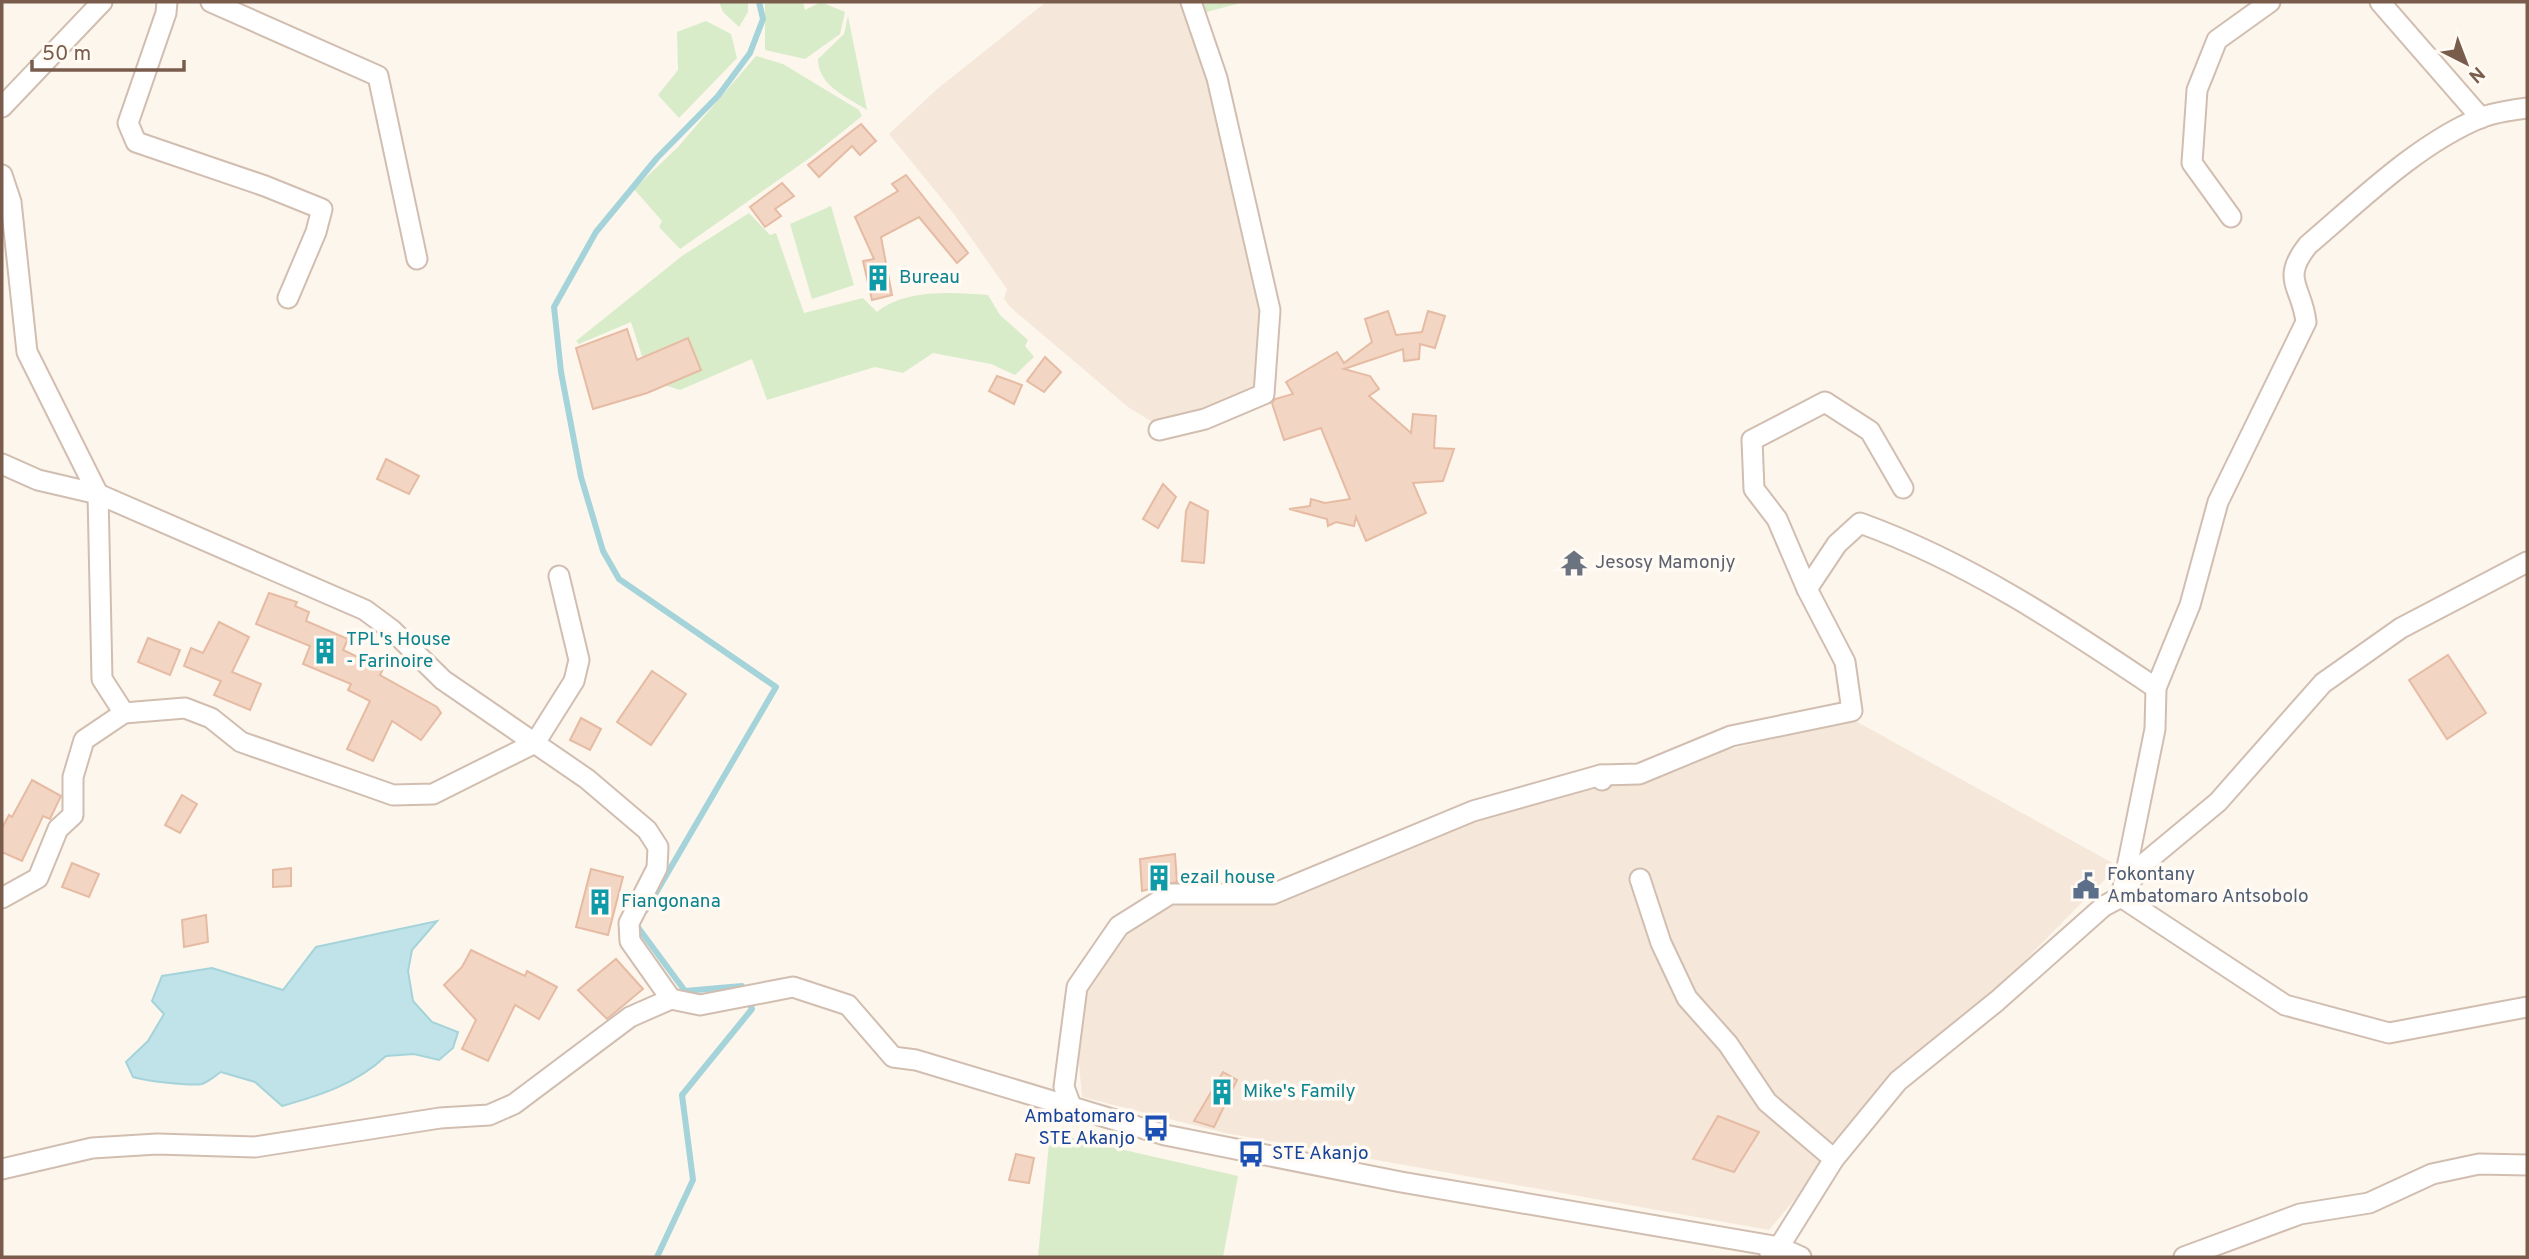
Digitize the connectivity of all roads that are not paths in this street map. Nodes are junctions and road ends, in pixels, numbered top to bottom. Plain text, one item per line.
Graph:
1 (102, 2) edge
2 (167, 2) edge
3 (211, 2) edge
4 (1191, 2) edge
5 (2270, 2) edge
6 (2380, 2) edge
7 (2, 107) edge
8 (2527, 108) edge
9 (2481, 118) junction
10 (2, 175) edge
11 (2231, 217) dead end
12 (417, 259) dead end
13 (288, 298) dead end
14 (1159, 430) dead end
15 (2, 464) edge
16 (1903, 488) dead end
17 (98, 494) junction
18 (2527, 562) edge
19 (559, 576) dead end
20 (1807, 589) junction
21 (2156, 688) junction
22 (124, 713) junction
23 (535, 743) junction
24 (1640, 879) dead end
25 (2121, 897) junction
26 (2, 898) edge
27 (671, 999) junction
28 (2527, 1007) edge
29 (1071, 1106) junction
30 (1834, 1159) junction
31 (2527, 1164) edge
32 (2, 1169) edge
33 (1772, 1252) edge
34 (1801, 1257) edge
35 (2184, 1257) edge

1 - 7 street
2 - 13 street
3 - 12 street
4 - 14 street
5 - 11 street
6 - 9 street
8 - 9 street
9 - 21 street
10 - 17 street
15 - 17 street
16 - 20 street
17 - 22 street
17 - 23 street
18 - 25 street
19 - 23 street
20 - 21 street
20 - 29 street
21 - 25 street
22 - 23 street
22 - 26 street
23 - 27 street
24 - 30 street
25 - 28 street
25 - 30 street
27 - 29 street
27 - 32 street
29 - 33 street
30 - 33 street
31 - 35 street
33 - 34 street

